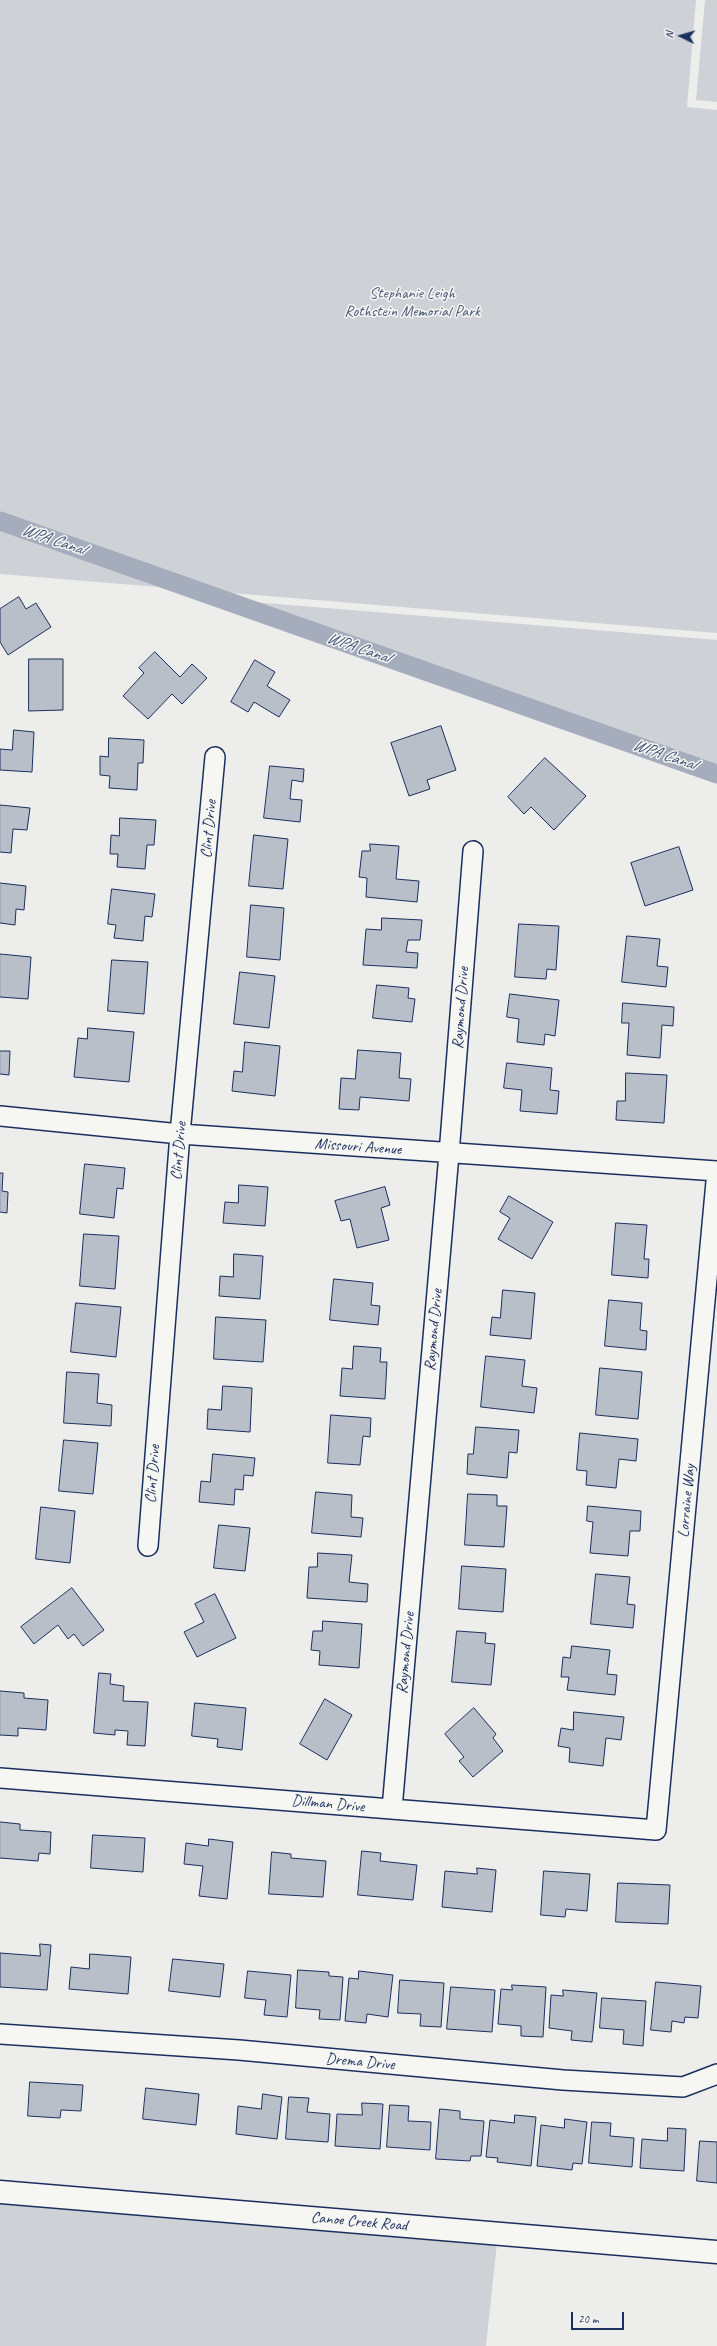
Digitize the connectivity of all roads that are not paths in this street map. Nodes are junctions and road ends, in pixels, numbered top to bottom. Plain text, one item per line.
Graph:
1 (215, 758) dead end
2 (473, 852) dead end
3 (0, 1116) edge
4 (180, 1134) junction
5 (449, 1154) junction
6 (717, 1171) edge
7 (148, 1546) dead end
8 (0, 1778) edge
9 (392, 1809) junction
10 (656, 1830) joint
11 (0, 2034) edge
12 (717, 2074) edge
13 (0, 2192) edge
14 (717, 2252) edge

1 - 4 street, Clint Drive
2 - 5 street, Raymond Drive
3 - 4 street, Missouri Avenue
4 - 5 street, Missouri Avenue
4 - 7 street, Clint Drive
5 - 6 street, Missouri Avenue
5 - 9 street, Raymond Drive
6 - 10 street, Lorraine Way
8 - 9 street, Dillman Drive
9 - 10 street, Dillman Drive
11 - 12 street, Drema Drive
13 - 14 main road, Canoe Creek Road

